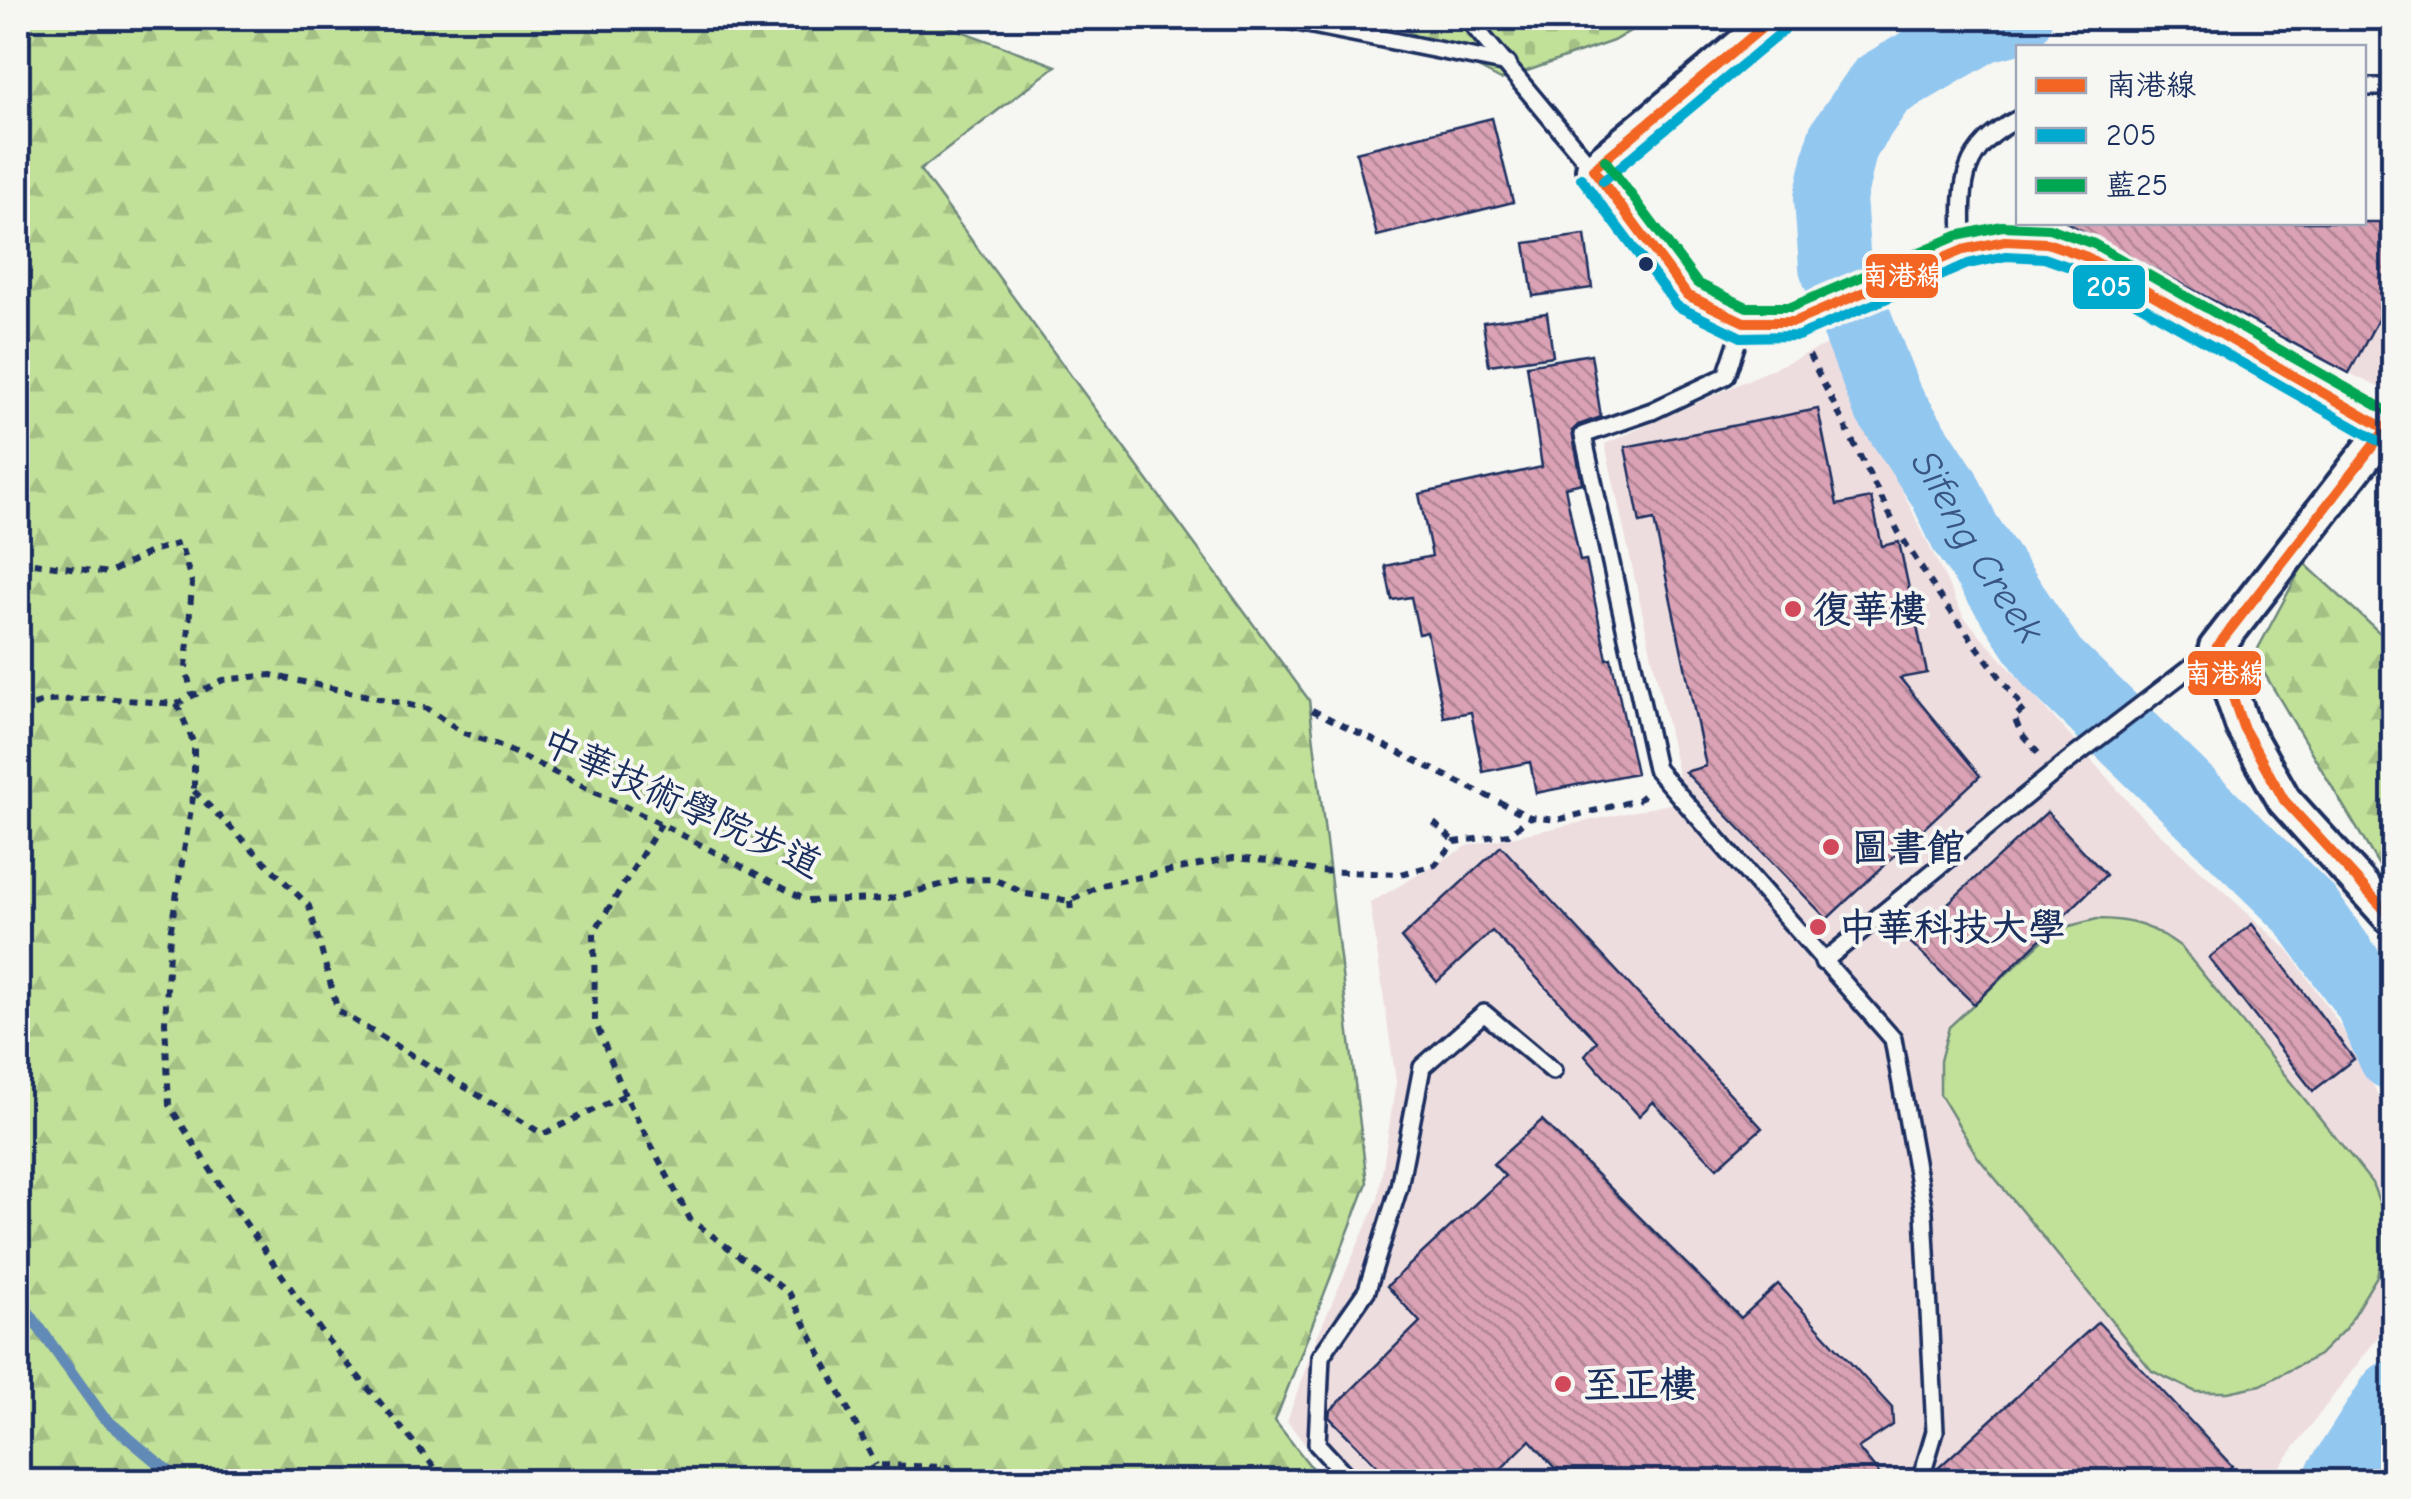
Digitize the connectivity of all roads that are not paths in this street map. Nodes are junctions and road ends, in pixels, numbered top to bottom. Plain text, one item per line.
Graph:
1 (1278, 18) edge
2 (1467, 18) edge
3 (1774, 18) edge
4 (1508, 64) junction
5 (2366, 87) edge
6 (2394, 87) edge
7 (2016, 120) edge
8 (1593, 169) junction
9 (1963, 250) junction
10 (1744, 322) junction
11 (2390, 431) edge
12 (2216, 648) junction
13 (2394, 921) edge
14 (1823, 962) junction
15 (1553, 1072) dead end
16 (1352, 1482) edge
17 (1920, 1482) edge

1 - 4 lane
2 - 4 lane
3 - 8 street
4 - 8 lane
5 - 6 lane
7 - 9 lane
8 - 10 street
9 - 10 street
9 - 11 street
10 - 14 lane
11 - 12 street
12 - 13 street
12 - 14 lane
14 - 17 lane
15 - 16 lane

